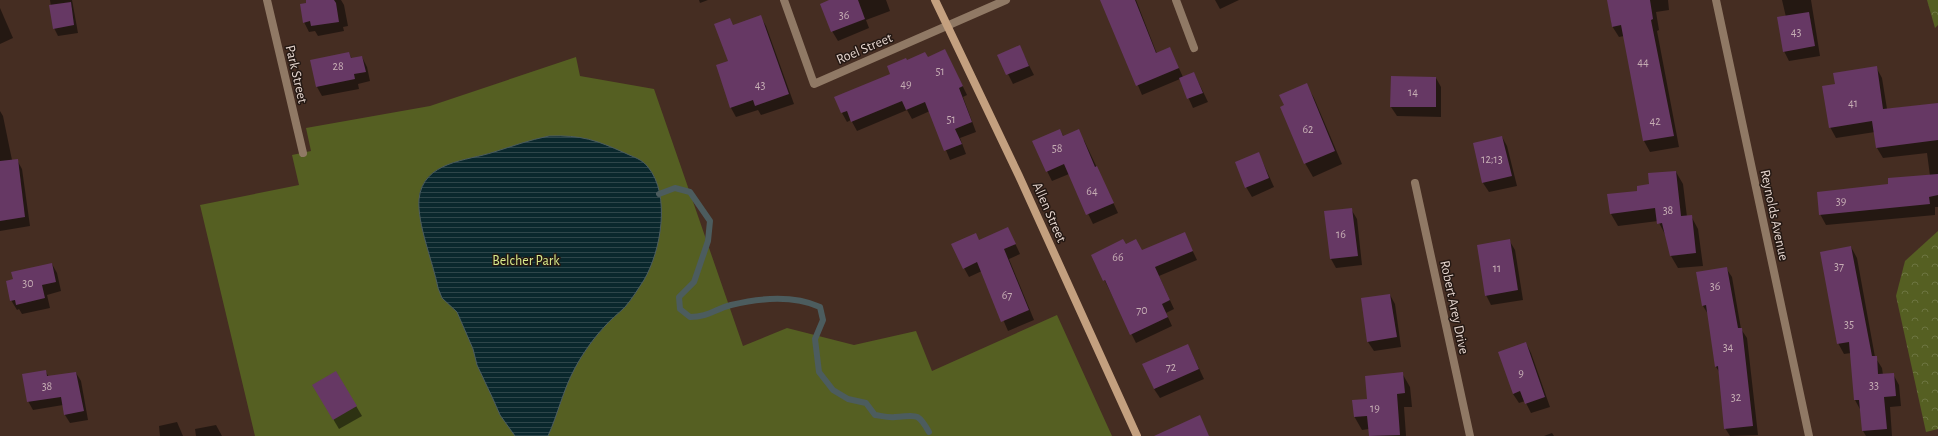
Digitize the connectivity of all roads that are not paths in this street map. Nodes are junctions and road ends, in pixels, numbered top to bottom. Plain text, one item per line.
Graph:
1 (267, 0) edge
2 (784, 0) edge
3 (935, 0) edge
4 (1006, 0) edge
5 (1176, 0) edge
6 (1716, 0) edge
7 (948, 26) junction
8 (1194, 48) dead end
9 (303, 153) dead end
10 (1415, 183) dead end
11 (1137, 436) edge
12 (1470, 436) edge
13 (1809, 436) edge

1 - 9 street, Park Street
2 - 7 street, Roel Street
3 - 7 street, Allen Street
4 - 7 street, Roel Street
5 - 8 street
6 - 13 street, Reynolds Avenue
7 - 11 street, Allen Street
10 - 12 street, Robert Arey Drive

